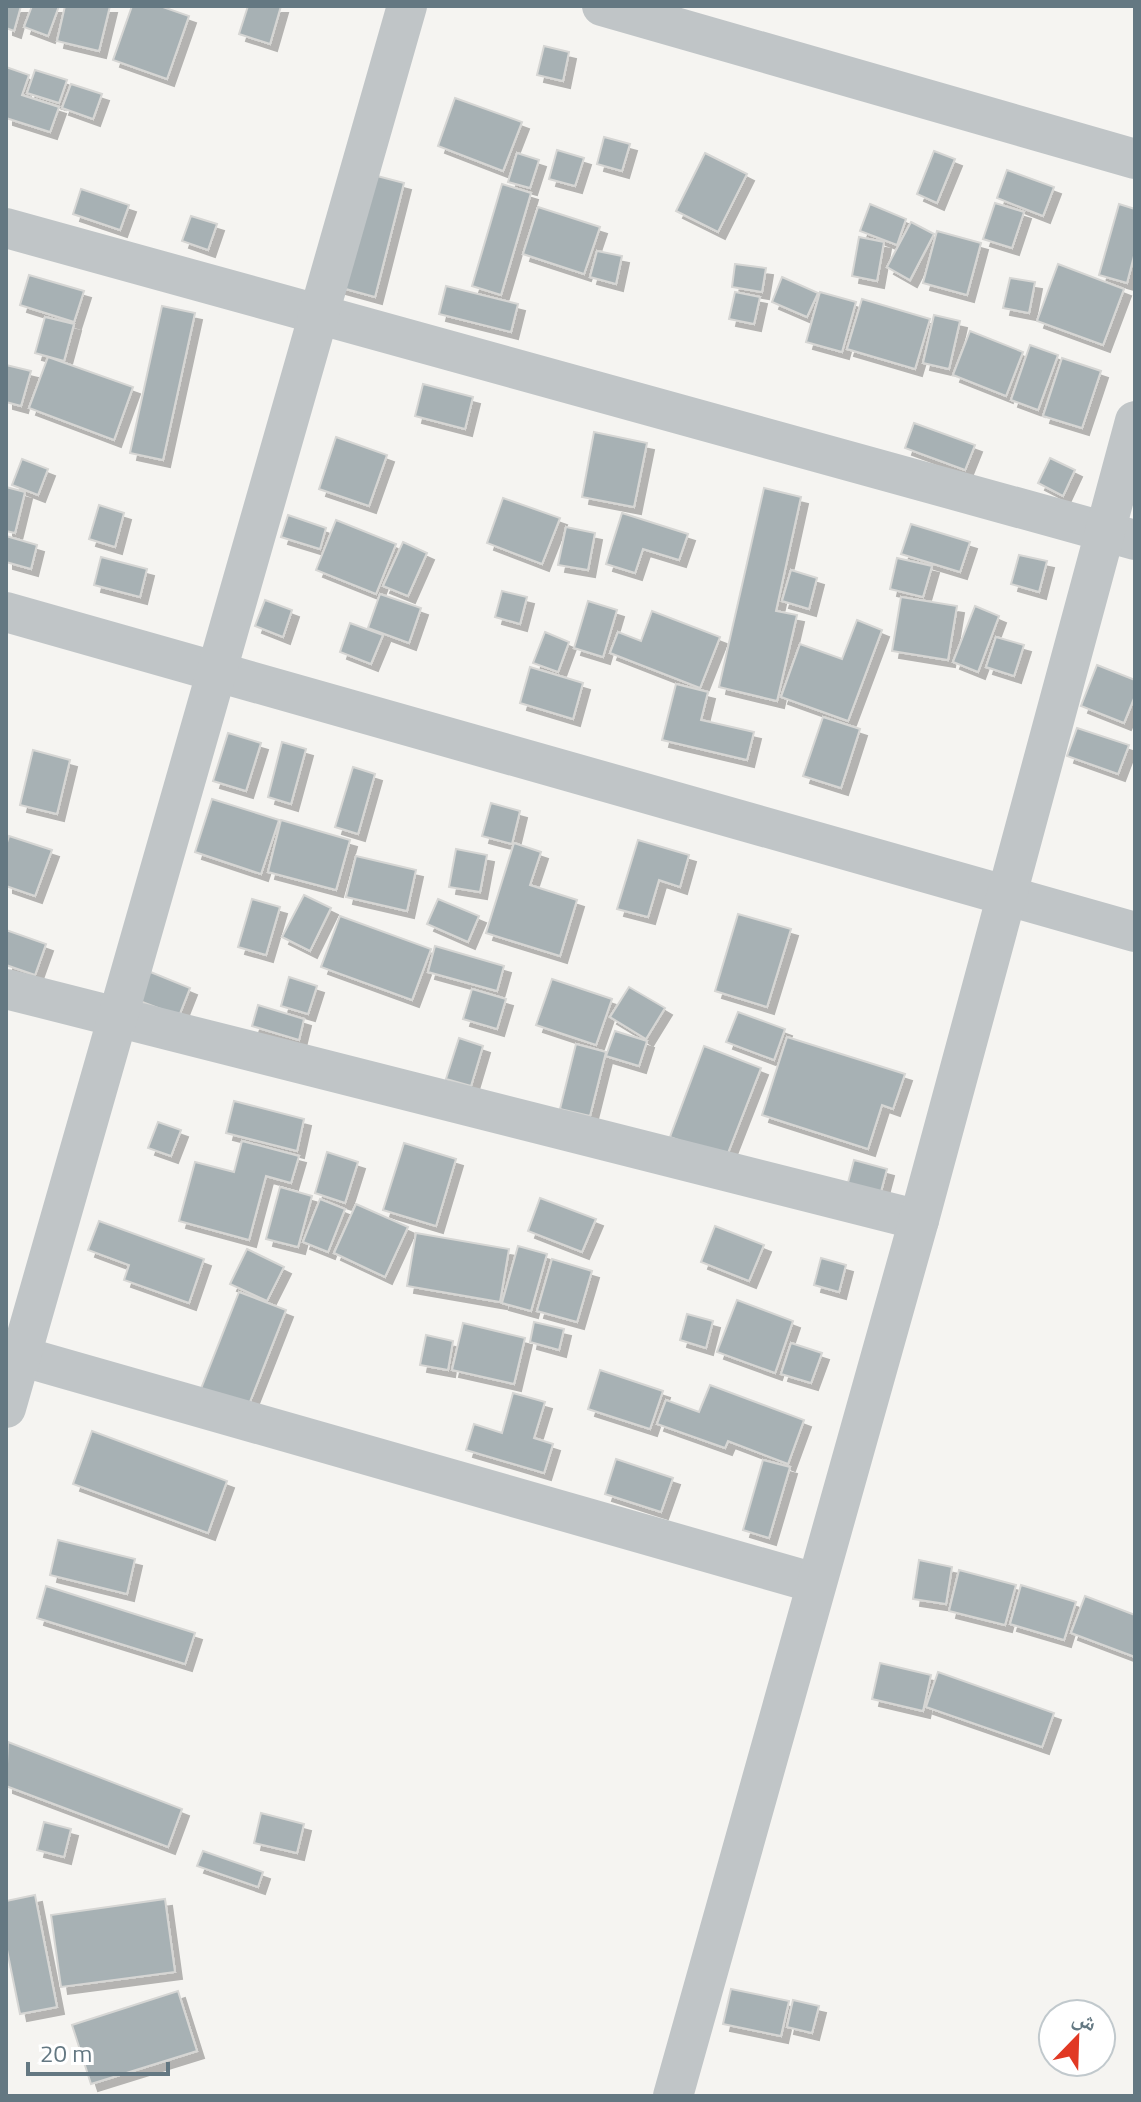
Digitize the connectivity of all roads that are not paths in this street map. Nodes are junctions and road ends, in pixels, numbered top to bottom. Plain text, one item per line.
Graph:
1 (407, 6) edge
2 (602, 6) edge
3 (1135, 159) edge
4 (6, 228) edge
5 (318, 314) junction
6 (1135, 421) edge
7 (1120, 536) edge
8 (6, 612) edge
9 (217, 671) junction
10 (1008, 895) junction
11 (1135, 932) edge
12 (6, 989) edge
13 (117, 1019) junction
14 (919, 1220) junction
15 (13, 1354) edge
16 (6, 1408) edge
17 (815, 1583) junction
18 (673, 2096) edge

1 - 5 street
2 - 3 street
4 - 5 street
5 - 7 street
5 - 9 street
6 - 7 street
7 - 10 street
8 - 9 street
9 - 10 street
9 - 13 street
10 - 11 street
10 - 14 street
12 - 13 street
13 - 14 street
13 - 15 street
14 - 17 street
15 - 16 street
15 - 17 street
17 - 18 street

